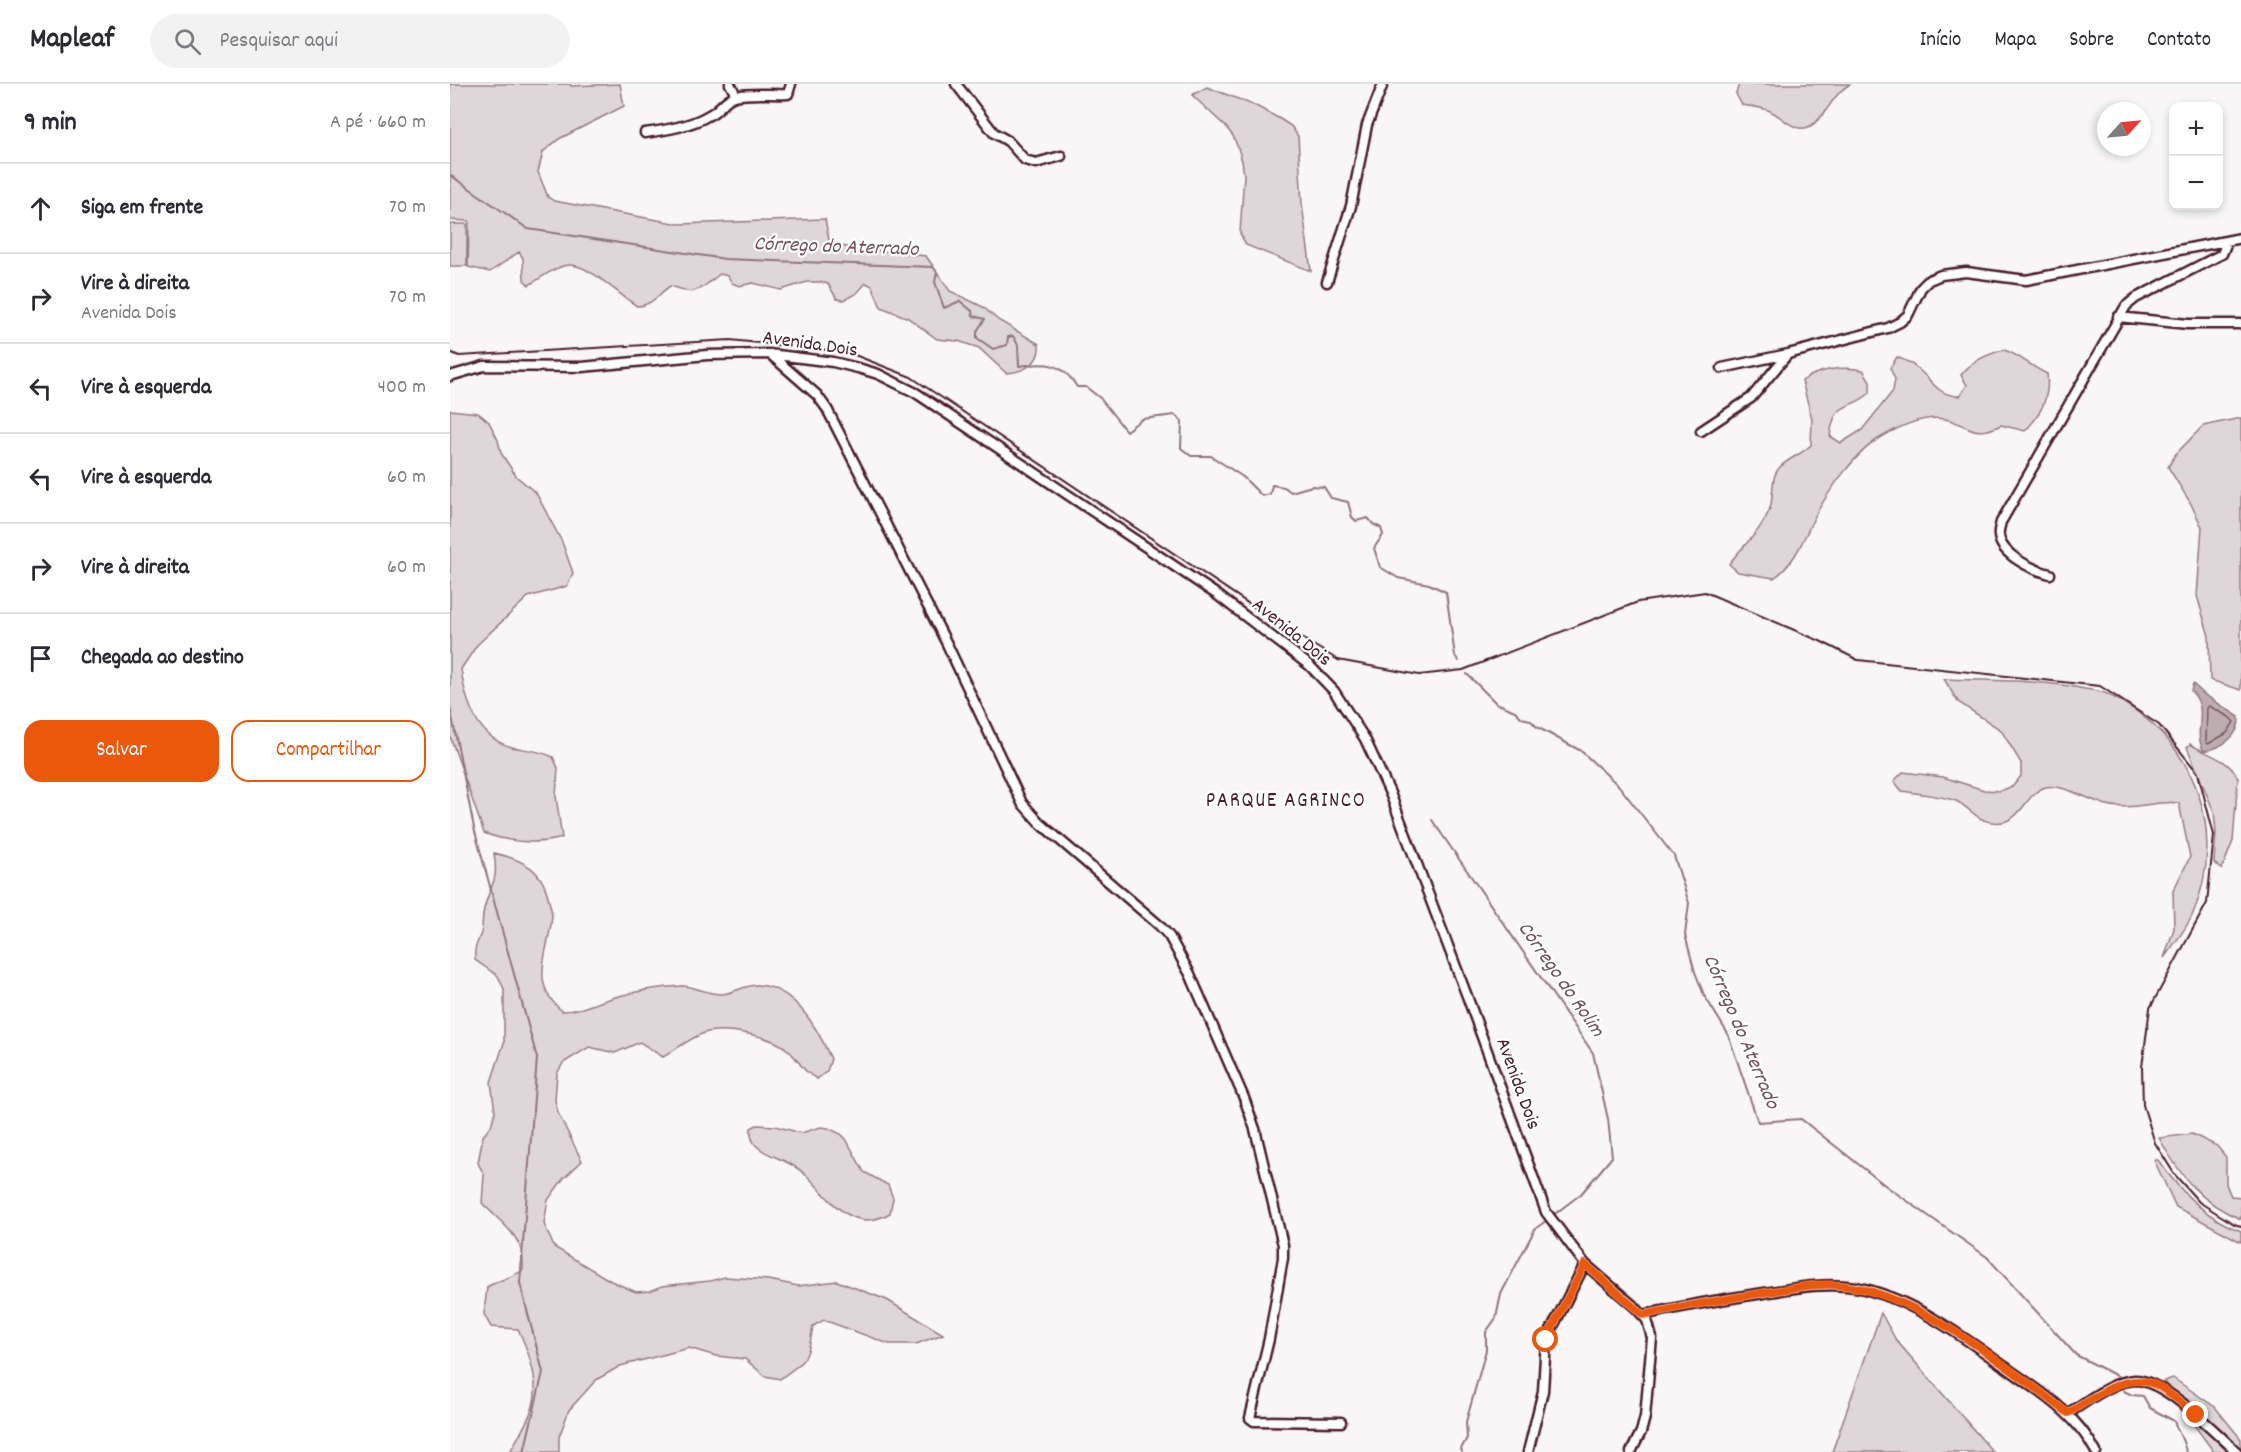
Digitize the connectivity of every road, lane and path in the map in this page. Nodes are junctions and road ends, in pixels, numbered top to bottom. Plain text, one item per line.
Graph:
1 (730, 84) edge
2 (791, 84) edge
3 (956, 84) edge
4 (1383, 84) edge
5 (736, 95) junction
6 (645, 133) dead end
7 (1061, 156) dead end
8 (2241, 238) edge
9 (2227, 242) junction
10 (1327, 282) dead end
11 (2118, 317) junction
12 (2241, 324) edge
13 (770, 354) junction
14 (1788, 354) junction
15 (1722, 368) dead end
16 (450, 376) edge
17 (1701, 431) dead end
18 (2050, 574) dead end
19 (1585, 1264) junction
20 (1643, 1315) junction
21 (2068, 1413) junction
22 (1341, 1422) dead end
23 (1528, 1452) edge
24 (1631, 1452) edge
25 (2096, 1452) edge
26 (2237, 1452) edge

1 - 5 street
2 - 5 street
3 - 7 street
4 - 10 street
5 - 6 street
8 - 9 street
9 - 11 street
9 - 14 street
11 - 12 street
11 - 18 street
13 - 16 street, Avenida Dois
13 - 19 street, Avenida Dois
13 - 22 street
14 - 15 street
14 - 17 street
19 - 20 street, Avenida Dois
19 - 23 street
20 - 21 street
20 - 24 street
21 - 25 street
21 - 26 street

